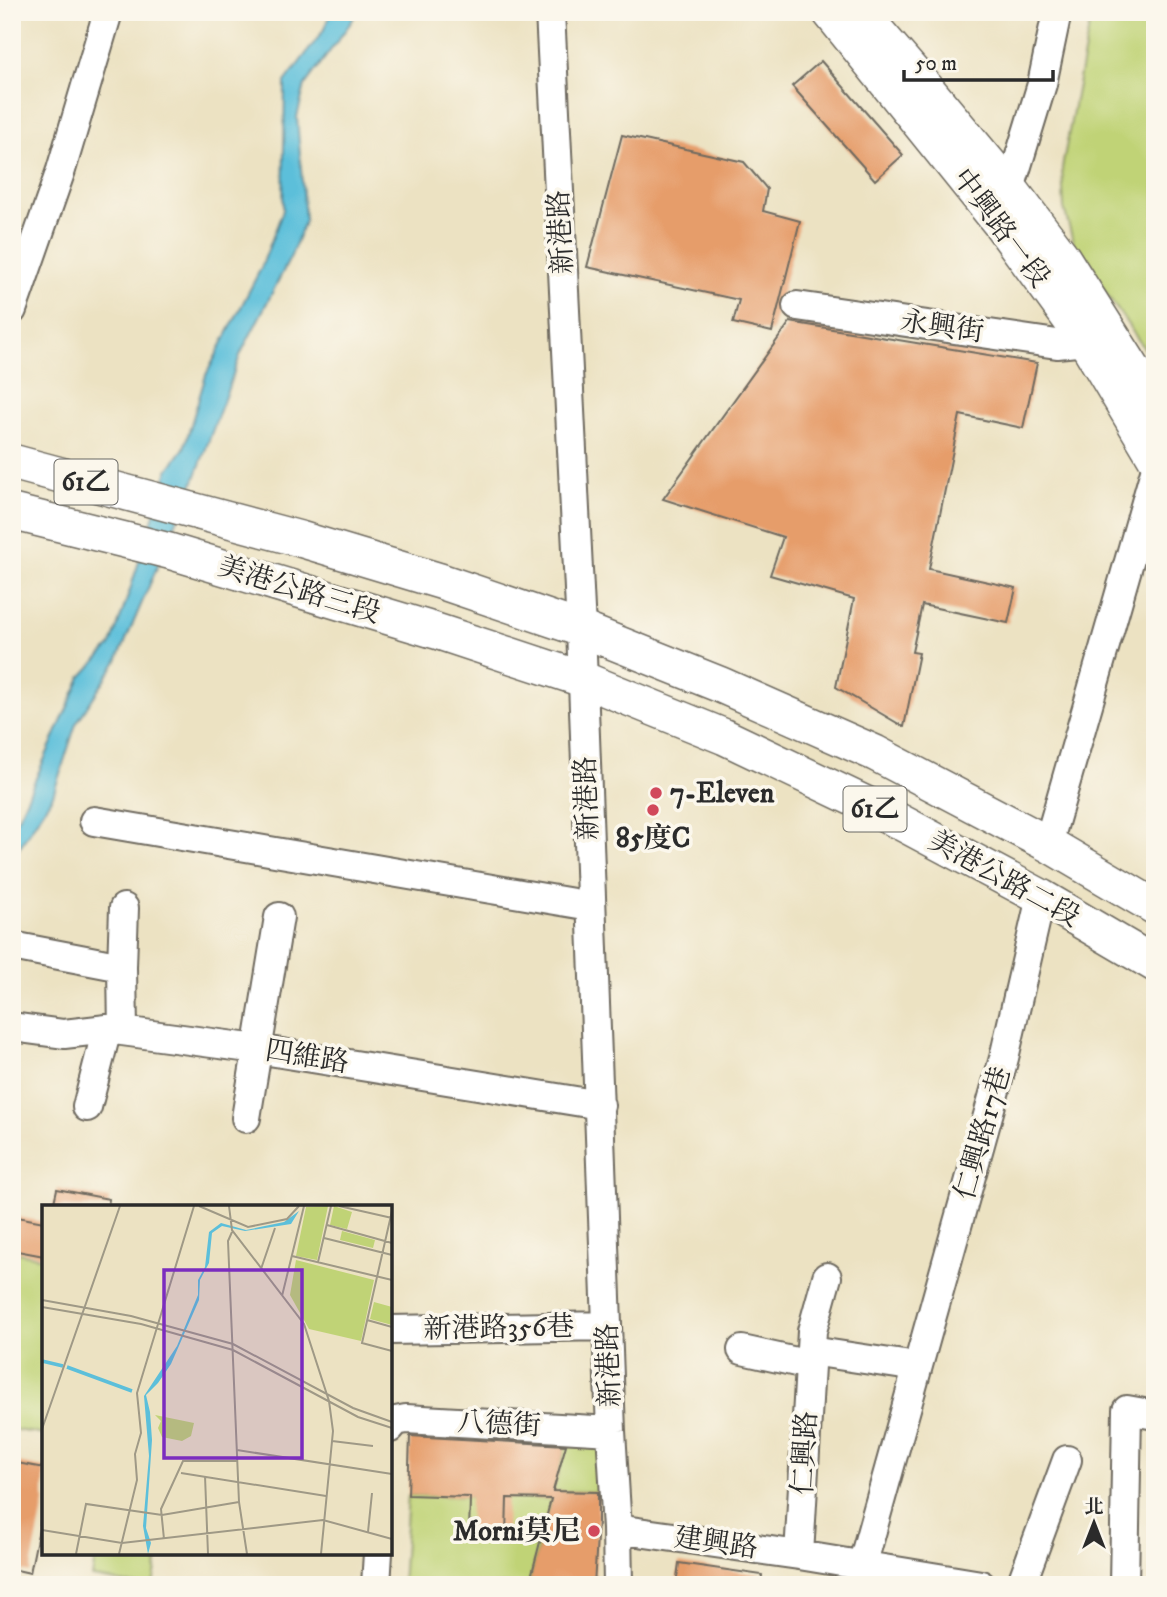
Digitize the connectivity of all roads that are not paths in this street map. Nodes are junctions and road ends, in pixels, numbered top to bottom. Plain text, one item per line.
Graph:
1 (108, 12) edge
2 (550, 12) edge
3 (830, 12) edge
4 (860, 12) edge
5 (1057, 12) edge
6 (1010, 189) junction
7 (1000, 223) junction
8 (797, 306) dead end
9 (12, 310) edge
10 (1086, 341) junction
11 (1155, 404) edge
12 (1155, 457) edge
13 (12, 462) edge
14 (1155, 471) edge
15 (12, 512) edge
16 (581, 629) junction
17 (582, 679) junction
18 (94, 821) dead end
19 (1048, 844) junction
20 (1041, 897) junction
21 (591, 906) junction
22 (1155, 907) edge
23 (124, 908) dead end
24 (279, 917) dead end
25 (12, 946) edge
26 (1155, 964) edge
27 (122, 967) junction
28 (12, 1027) edge
29 (115, 1030) junction
30 (257, 1049) junction
31 (600, 1105) junction
32 (87, 1107) dead end
33 (246, 1118) dead end
34 (827, 1277) dead end
35 (607, 1326) junction
36 (392, 1330) edge
37 (742, 1350) dead end
38 (810, 1358) junction
39 (918, 1367) junction
40 (1155, 1415) edge
41 (392, 1426) edge
42 (611, 1431) junction
43 (1067, 1460) dead end
44 (617, 1530) junction
45 (377, 1555) edge
46 (799, 1555) junction
47 (862, 1566) junction
48 (376, 1585) edge
49 (618, 1585) edge
50 (981, 1585) edge
51 (1021, 1585) edge
52 (1124, 1585) edge

1 - 9 street
2 - 16 street, 新港路
3 - 7 main road, 中興路一段
4 - 6 main road, 中興路一段
5 - 6 street
6 - 7 street
6 - 11 main road, 中興路一段
7 - 10 main road, 中興路一段
8 - 10 street, 永興街
10 - 12 main road, 中興路一段
13 - 16 main road, 美港公路三段 / 61乙
14 - 19 street
15 - 17 main road, 美港公路三段 / 61乙
16 - 17 street, 新港路
16 - 19 main road, 美港公路二段 / 61乙
17 - 20 main road, 美港公路二段 / 61乙
17 - 21 street, 新港路
18 - 21 street
19 - 22 main road, 美港公路二段 / 61乙
20 - 26 main road, 美港公路二段 / 61乙
20 - 39 street, 仁興路17巷
21 - 31 street, 新港路
23 - 27 street
24 - 30 street
25 - 27 street
27 - 29 street
28 - 29 street, 四維路
29 - 30 street, 四維路
29 - 32 street
30 - 31 street, 四維路
30 - 33 street
31 - 35 street, 新港路
34 - 38 street, 仁興路
35 - 36 street, 新港路356巷
35 - 42 street, 新港路
37 - 38 street
38 - 39 street
38 - 46 street, 仁興路
39 - 47 street, 仁興路17巷
40 - 52 street
41 - 42 street, 八德街
42 - 44 street, 新港路
43 - 51 street
44 - 46 street, 建興路
44 - 49 street, 新港路
45 - 48 street
46 - 47 street, 建興路
47 - 50 street, 建興路

